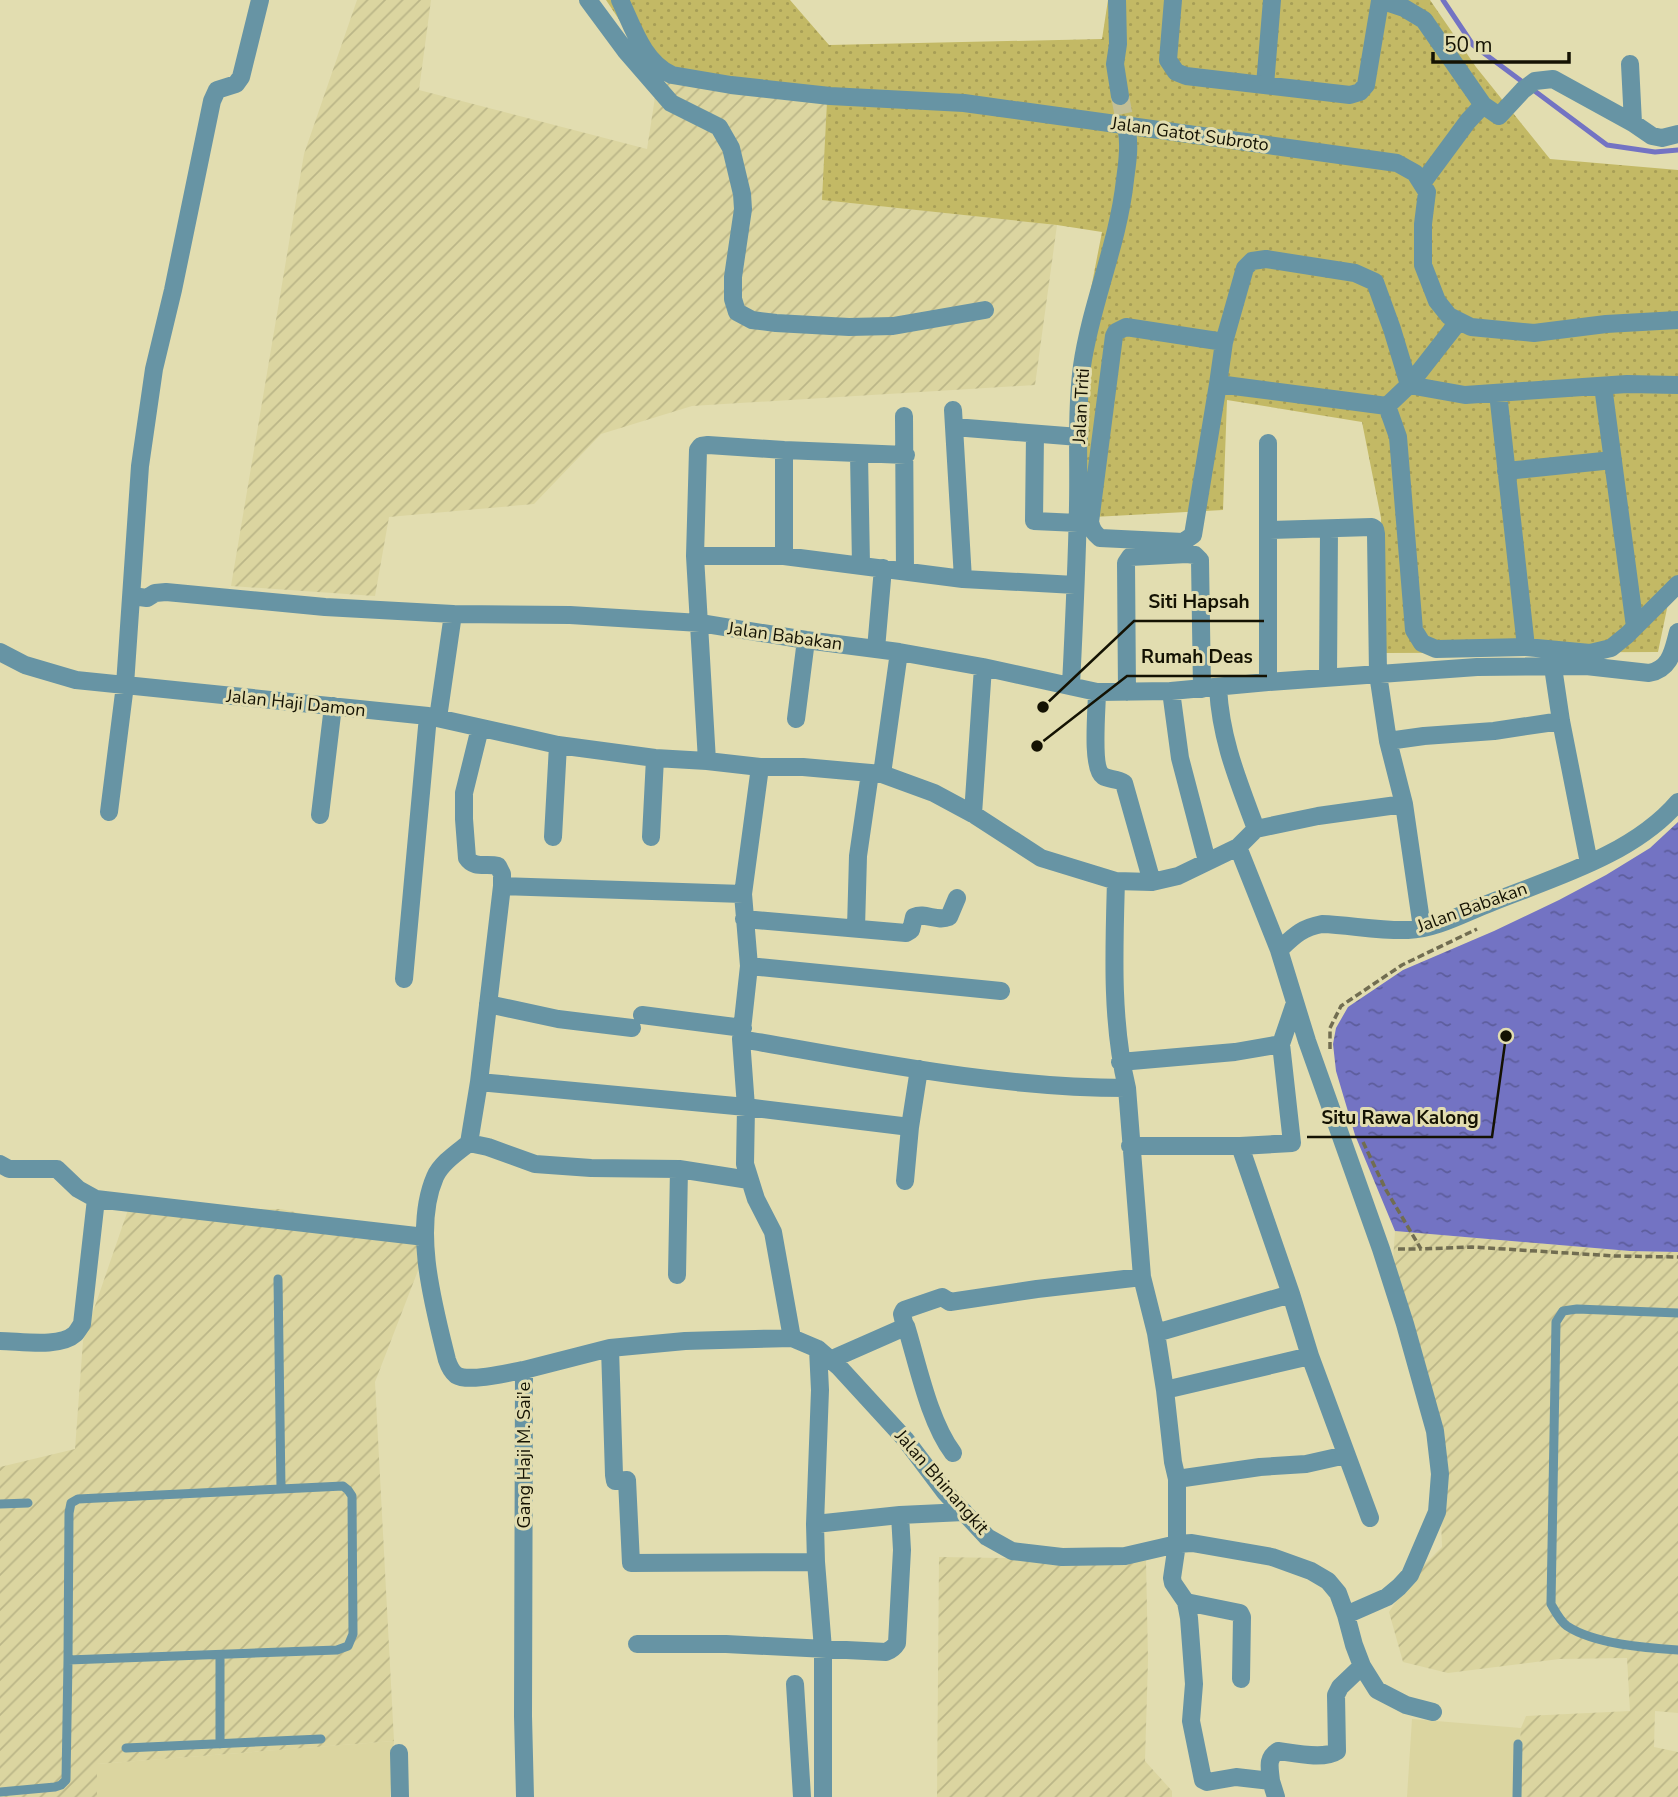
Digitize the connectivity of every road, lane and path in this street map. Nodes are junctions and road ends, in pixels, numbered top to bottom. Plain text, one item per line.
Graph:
1 (260, 0) edge
2 (588, 0) edge
3 (620, 0) edge
4 (1117, 0) edge
5 (1173, 0) edge
6 (1272, 0) edge
7 (1380, 1) edge
8 (1630, 64) dead end
9 (1265, 85) junction
10 (1120, 96) tunnel mouth
11 (1483, 105) junction
12 (1633, 123) junction
13 (1127, 132) tunnel mouth
14 (1678, 134) edge
15 (1423, 182) junction
16 (985, 310) dead end
17 (1678, 320) edge
18 (1459, 321) junction
19 (1224, 342) junction
20 (1218, 384) junction
21 (1409, 385) junction
22 (1678, 385) edge
23 (1603, 386) junction
24 (1498, 393) junction
25 (1387, 406) junction
26 (904, 416) dead end
27 (1035, 434) junction
28 (1079, 437) junction
29 (1268, 443) dead end
30 (784, 450) junction
31 (859, 454) junction
32 (906, 455) junction
33 (1613, 460) junction
34 (1506, 471) junction
35 (1078, 523) junction
36 (1329, 529) junction
37 (1268, 530) junction
38 (695, 556) junction
39 (784, 556) junction
40 (861, 565) junction
41 (883, 568) junction
42 (905, 571) junction
43 (963, 579) junction
44 (1678, 583) edge
45 (1075, 585) junction
46 (131, 596) junction
47 (453, 614) junction
48 (700, 623) junction
49 (1636, 627) junction
50 (1678, 632) edge
51 (806, 640) junction
52 (1526, 648) junction
53 (876, 649) junction
54 (899, 652) junction
55 (0, 653) edge
56 (983, 667) junction
57 (1553, 667) junction
58 (1378, 674) junction
59 (1328, 677) junction
60 (1268, 682) junction
61 (125, 685) junction
62 (1071, 685) junction
63 (1210, 688) junction
64 (1171, 691) junction
65 (1097, 692) junction
66 (1127, 692) junction
67 (333, 706) junction
68 (433, 717) junction
69 (796, 719) dead end
70 (1560, 722) junction
71 (480, 729) junction
72 (1388, 741) junction
73 (558, 746) junction
74 (655, 758) junction
75 (707, 761) junction
76 (760, 767) junction
77 (876, 773) junction
78 (1678, 802) edge
79 (1404, 804) junction
80 (109, 812) dead end
81 (973, 814) junction
82 (320, 815) dead end
83 (1256, 829) junction
84 (651, 836) dead end
85 (553, 837) dead end
86 (1238, 846) junction
87 (1207, 861) junction
88 (1589, 863) junction
89 (1116, 881) junction
90 (1152, 882) junction
91 (502, 886) junction
92 (743, 894) junction
93 (957, 898) dead end
94 (744, 919) junction
95 (1487, 925) dead end
96 (856, 928) junction
97 (1422, 928) junction
98 (1279, 950) junction
99 (749, 966) junction
100 (404, 979) dead end
101 (1001, 991) dead end
102 (1295, 1003) junction
103 (488, 1004) junction
104 (742, 1034) junction
105 (1281, 1044) junction
106 (1330, 1054) dead end
107 (1121, 1062) junction
108 (919, 1069) junction
109 (479, 1082) junction
110 (1127, 1088) junction
111 (746, 1107) junction
112 (910, 1126) junction
113 (1359, 1133) dead end
114 (470, 1143) junction
115 (1130, 1146) junction
116 (1240, 1146) junction
117 (0, 1164) edge
118 (680, 1169) junction
119 (750, 1180) junction
120 (905, 1181) dead end
121 (96, 1199) junction
122 (425, 1237) junction
123 (1678, 1257) edge
124 (677, 1275) dead end
125 (1142, 1278) junction
126 (278, 1279) dead end
127 (1291, 1294) junction
128 (1678, 1312) edge
129 (906, 1326) junction
130 (1156, 1333) junction
131 (792, 1338) junction
132 (0, 1341) edge
133 (610, 1348) junction
134 (824, 1354) junction
135 (1310, 1356) junction
136 (524, 1370) junction
137 (1165, 1390) junction
138 (953, 1453) dead end
139 (1346, 1455) junction
140 (1177, 1479) junction
141 (281, 1489) junction
142 (28, 1503) dead end
143 (0, 1504) edge
144 (964, 1512) junction
145 (900, 1515) junction
146 (1370, 1518) dead end
147 (816, 1524) junction
148 (1177, 1544) junction
149 (816, 1562) junction
150 (1186, 1602) junction
151 (1346, 1615) junction
152 (637, 1644) dead end
153 (823, 1649) junction
154 (1678, 1650) edge
155 (220, 1655) junction
156 (68, 1660) junction
157 (1362, 1667) junction
158 (1241, 1679) dead end
159 (795, 1684) dead end
160 (1433, 1712) dead end
161 (321, 1739) dead end
162 (220, 1744) junction
163 (1518, 1744) dead end
164 (126, 1748) dead end
165 (399, 1753) dead end
166 (1274, 1789) edge
167 (0, 1792) edge
168 (400, 1797) edge
169 (525, 1797) edge
170 (802, 1797) edge
171 (823, 1797) edge
172 (1517, 1797) edge

1 - 46 street
2 - 16 street
3 - 15 street, Jalan Gatot Subroto
4 - 10 street
5 - 9 street
6 - 9 street
7 - 9 street
7 - 11 street
8 - 12 street
11 - 12 street
11 - 15 street
12 - 14 street
13 - 28 street, Jalan Triti
15 - 18 street
17 - 18 street
18 - 21 street
19 - 20 street
19 - 20 street
19 - 21 street
20 - 25 street
21 - 24 street
21 - 25 street
22 - 23 street
23 - 24 street
23 - 33 street
24 - 34 street
25 - 52 street
26 - 32 street
27 - 28 street
27 - 35 street
27 - 43 street
28 - 35 street, Jalan Triti
29 - 37 street
30 - 31 street
30 - 38 street
30 - 39 street
31 - 32 street
31 - 40 street
32 - 42 street
33 - 34 street
33 - 49 street
34 - 52 street
35 - 45 street, Jalan Triti
36 - 37 street
36 - 58 street
36 - 59 street
37 - 60 street
38 - 39 street
38 - 48 street
39 - 40 street
40 - 41 street
41 - 42 street
41 - 53 street
42 - 43 street
43 - 45 street
44 - 49 street
45 - 62 street, Jalan Triti
46 - 47 street, Jalan Babakan
46 - 61 street
47 - 48 street, Jalan Babakan
47 - 68 street
48 - 51 street, Jalan Babakan
48 - 75 street
49 - 52 street
50 - 57 street, Jalan Babakan
51 - 53 street, Jalan Babakan
51 - 69 street
53 - 54 street, Jalan Babakan
54 - 56 street, Jalan Babakan
54 - 77 street
55 - 61 street, Jalan Haji Damon
56 - 62 street, Jalan Babakan
56 - 81 street
57 - 58 street, Jalan Babakan
57 - 70 street
58 - 59 street, Jalan Babakan
58 - 72 street
59 - 60 street, Jalan Babakan
60 - 63 street, Jalan Babakan
61 - 67 street, Jalan Haji Damon
61 - 80 street
62 - 65 street, Jalan Babakan
63 - 64 street, Jalan Babakan
63 - 66 street
63 - 83 street
64 - 66 street, Jalan Babakan
64 - 87 street
65 - 66 street, Jalan Babakan
65 - 90 street
67 - 68 street, Jalan Haji Damon
67 - 82 street
68 - 71 street, Jalan Haji Damon
68 - 100 street
70 - 72 street
70 - 88 street
71 - 73 street, Jalan Haji Damon
71 - 91 street
72 - 79 street
73 - 74 street, Jalan Haji Damon
73 - 85 street
74 - 75 street
74 - 84 street
75 - 76 street
76 - 77 street
76 - 92 street
77 - 81 street
77 - 96 street
78 - 88 street, Jalan Babakan
79 - 83 street
79 - 97 street
81 - 89 street
83 - 86 street
86 - 87 street
86 - 98 street
87 - 90 street
88 - 97 street, Jalan Babakan
89 - 90 street
89 - 107 street
91 - 92 street
91 - 103 street
92 - 94 street
93 - 96 street
94 - 96 street
94 - 99 street
95 - 106 path
97 - 98 street, Jalan Babakan
98 - 102 street
99 - 101 street
99 - 104 street
102 - 105 street
102 - 151 street
103 - 104 street
103 - 109 street
104 - 108 street
104 - 111 street
105 - 107 street
105 - 116 street
107 - 110 street
108 - 110 street
108 - 112 street
109 - 111 street
109 - 114 street
110 - 115 street
111 - 112 street
111 - 119 street
112 - 120 street
113 - 123 path
114 - 118 street
114 - 122 street
115 - 116 street
115 - 125 street
116 - 127 street
117 - 121 street
118 - 119 street
118 - 124 street
119 - 131 street
121 - 122 street
121 - 132 street
122 - 136 street
125 - 129 street
125 - 130 street
126 - 141 lane
127 - 130 street
127 - 135 street
128 - 154 lane
129 - 134 street
129 - 138 street
130 - 137 street
131 - 133 street, Gang Haji M. Sai'e
131 - 134 street, Gang Haji M. Sai'e
133 - 136 street, Gang Haji M. Sai'e
133 - 149 street
134 - 144 street, Jalan Bhinangkit
134 - 147 street
135 - 137 street
135 - 139 street
136 - 169 street, Gang Haji M. Sai'e
137 - 140 street
139 - 140 street
139 - 146 street
140 - 148 street
141 - 155 lane
141 - 156 lane
142 - 143 lane
144 - 145 street
144 - 148 street, Jalan Bhinangkit
145 - 147 street
145 - 153 street
147 - 149 street
148 - 150 street
148 - 151 street, Jalan Bhinangkit
149 - 153 street
150 - 158 street
150 - 166 street
151 - 157 street, Jalan Bhinangkit
152 - 153 street
153 - 171 street
155 - 156 lane
155 - 162 lane
156 - 167 lane
157 - 160 street, Jalan Bhinangkit
157 - 166 street
159 - 170 street
161 - 162 lane
162 - 164 lane
163 - 172 lane
165 - 168 street

